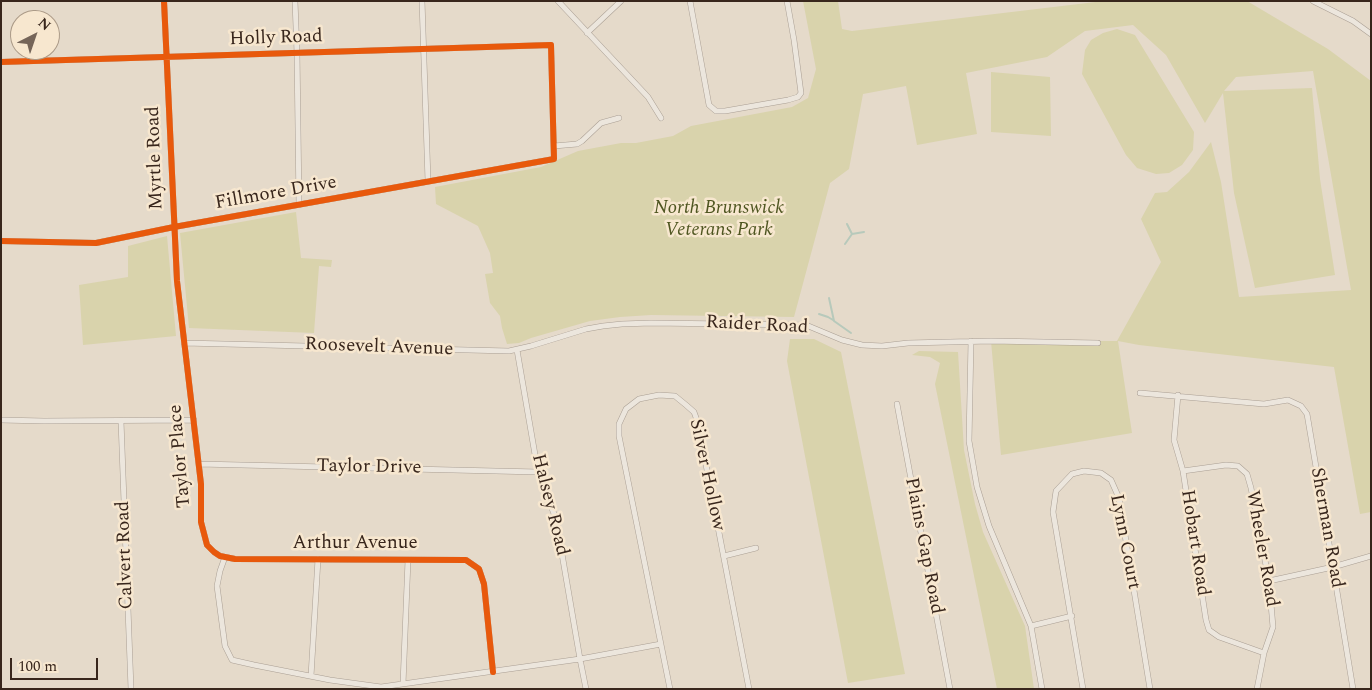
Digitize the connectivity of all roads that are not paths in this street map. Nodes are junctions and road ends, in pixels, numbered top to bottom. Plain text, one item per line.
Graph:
1 (164, 1) edge
2 (295, 1) edge
3 (422, 1) edge
4 (558, 1) edge
5 (621, 1) edge
6 (690, 1) edge
7 (787, 1) edge
8 (1313, 1) edge
9 (587, 33) junction
10 (1371, 34) edge
11 (423, 49) junction
12 (297, 53) junction
13 (167, 57) junction
14 (1, 62) edge
15 (619, 118) dead end
16 (661, 118) dead end
17 (554, 146) junction
18 (428, 181) junction
19 (299, 205) junction
20 (174, 227) junction
21 (1, 241) edge
22 (571, 334) joint
23 (970, 341) junction
24 (184, 343) junction
25 (1098, 343) dead end
26 (517, 350) junction
27 (1140, 393) dead end
28 (1178, 396) junction
29 (896, 404) dead end
30 (1, 420) edge
31 (194, 420) junction
32 (121, 421) junction
33 (199, 464) junction
34 (1183, 471) junction
35 (538, 472) junction
36 (756, 548) dead end
37 (724, 556) junction
38 (1371, 556) edge
39 (225, 557) junction
40 (318, 559) junction
41 (408, 560) junction
42 (1334, 567) junction
43 (1269, 581) junction
44 (1072, 616) junction
45 (1031, 626) junction
46 (661, 644) junction
47 (1264, 653) junction
48 (580, 659) junction
49 (493, 672) junction
50 (311, 676) junction
51 (403, 684) junction
52 (358, 686) edge
53 (131, 689) edge
54 (586, 689) edge
55 (670, 689) edge
56 (749, 689) edge
57 (950, 689) edge
58 (1042, 689) edge
59 (1083, 689) edge
60 (1150, 689) edge
61 (1257, 689) edge
62 (1352, 689) edge

1 - 13 street, Myrtle Road
2 - 12 street
3 - 11 street
4 - 9 street
5 - 9 street
6 - 7 street
8 - 10 street
9 - 16 street
11 - 12 street, Holly Road
11 - 17 street, Holly Road
11 - 18 street
12 - 13 street, Holly Road
12 - 19 street
13 - 14 street, Holly Road
13 - 20 street, Myrtle Road
15 - 17 street
17 - 18 street, Fillmore Drive
18 - 19 street, Fillmore Drive
19 - 20 street, Fillmore Drive
20 - 21 street, Fillmore Drive
20 - 24 street, Myrtle Road
22 - 23 street, Raider Road
22 - 26 street, Roosevelt Avenue
23 - 25 street, Raider Road
23 - 45 street
24 - 26 street, Roosevelt Avenue
24 - 31 street, Taylor Place
26 - 35 street, Halsey Road
27 - 28 street, Sherman Road
28 - 34 street, Hobart Road
28 - 42 street, Sherman Road
29 - 57 street, Plains Gap Road
30 - 32 street
31 - 32 street
31 - 33 street, Taylor Place
32 - 53 street, Calvert Road
33 - 35 street, Taylor Drive
33 - 39 street, Taylor Place
34 - 43 street, Wheeler Road
34 - 47 street, Hobart Road
35 - 48 street, Halsey Road
36 - 37 street
37 - 46 street, Silver Hollow
37 - 56 street, Silver Hollow
38 - 42 street
39 - 40 street, Arthur Avenue
39 - 50 street
40 - 41 street, Arthur Avenue
40 - 50 street
41 - 49 street, Arthur Avenue
41 - 51 street
42 - 43 street
42 - 62 street, Sherman Road
43 - 47 street, Wheeler Road
44 - 45 street
44 - 59 street, Lynn Court
44 - 60 street, Lynn Court
45 - 58 street
46 - 48 street
46 - 55 street, Silver Hollow
47 - 61 street, Wheeler Road
48 - 49 street
48 - 54 street, Halsey Road
49 - 51 street
50 - 52 street
51 - 52 street

